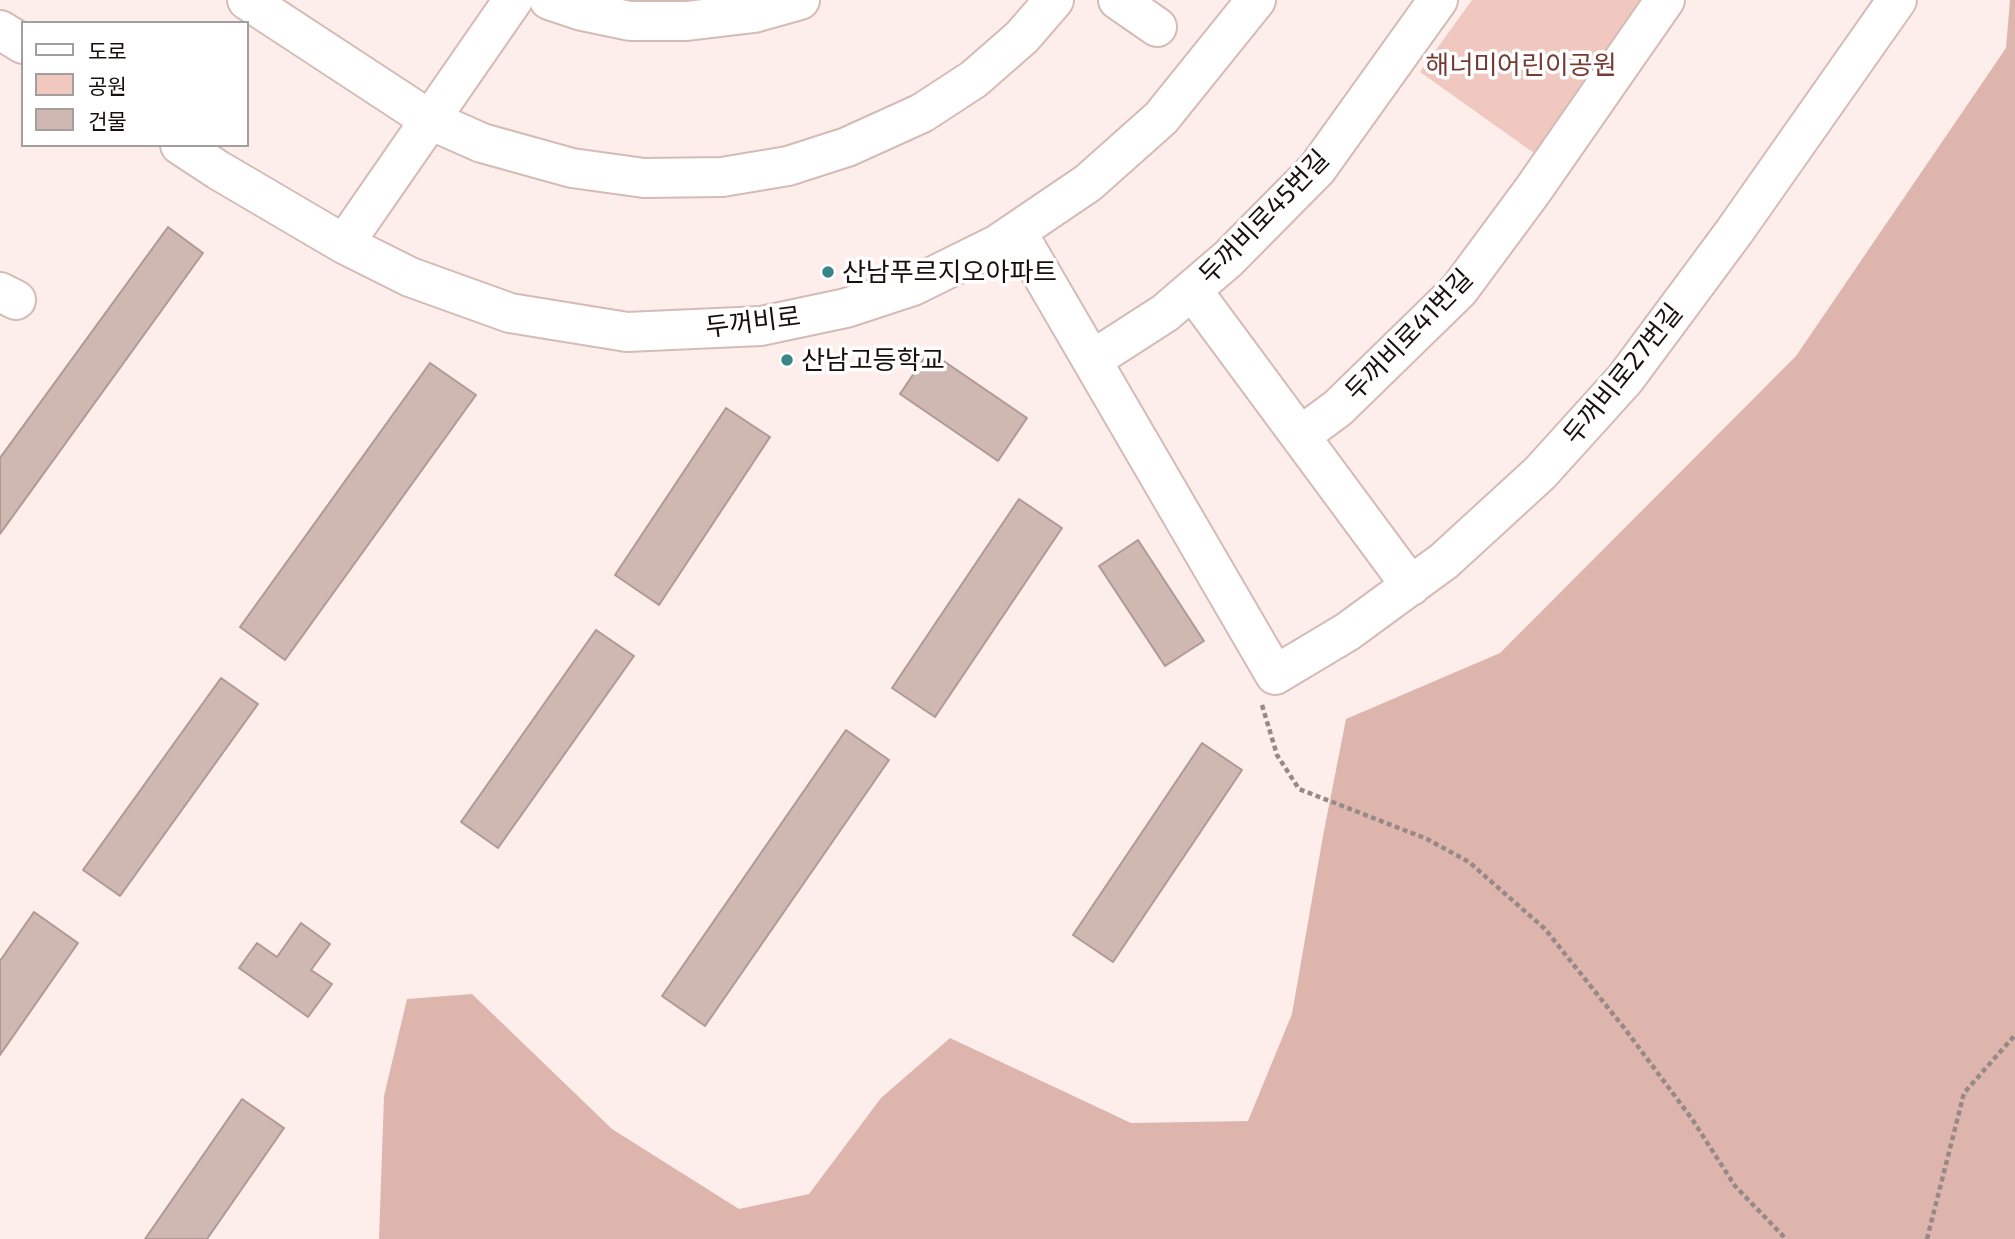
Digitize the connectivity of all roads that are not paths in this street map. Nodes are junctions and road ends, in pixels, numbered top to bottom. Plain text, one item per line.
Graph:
1 (247, 0) edge
2 (513, 0) edge
3 (549, 0) edge
4 (800, 0) edge
5 (1054, 0) edge
6 (1118, 0) edge
7 (1256, 0) edge
8 (1438, 0) edge
9 (1665, 0) edge
10 (1896, 0) edge
11 (1157, 27) dead end
12 (0, 30) edge
13 (21, 43) edge
14 (430, 120) junction
15 (183, 147) edge
16 (1017, 232) junction
17 (344, 244) junction
18 (1192, 290) junction
19 (0, 292) edge
20 (0, 300) edge
21 (1092, 360) junction
22 (1300, 436) junction
23 (1410, 586) junction

1 - 14 street
2 - 14 street
3 - 4 street
5 - 14 street
6 - 11 street
7 - 16 street, 두꺼비로
8 - 18 street, 두꺼비로45번길
9 - 22 street, 두꺼비로41번길
10 - 23 street, 두꺼비로27번길
12 - 13 street
14 - 17 street
15 - 17 street, 두꺼비로
16 - 17 street, 두꺼비로
16 - 21 street
18 - 21 street, 두꺼비로45번길
18 - 22 street
19 - 20 street
21 - 23 street, 두꺼비로27번길
22 - 23 street

